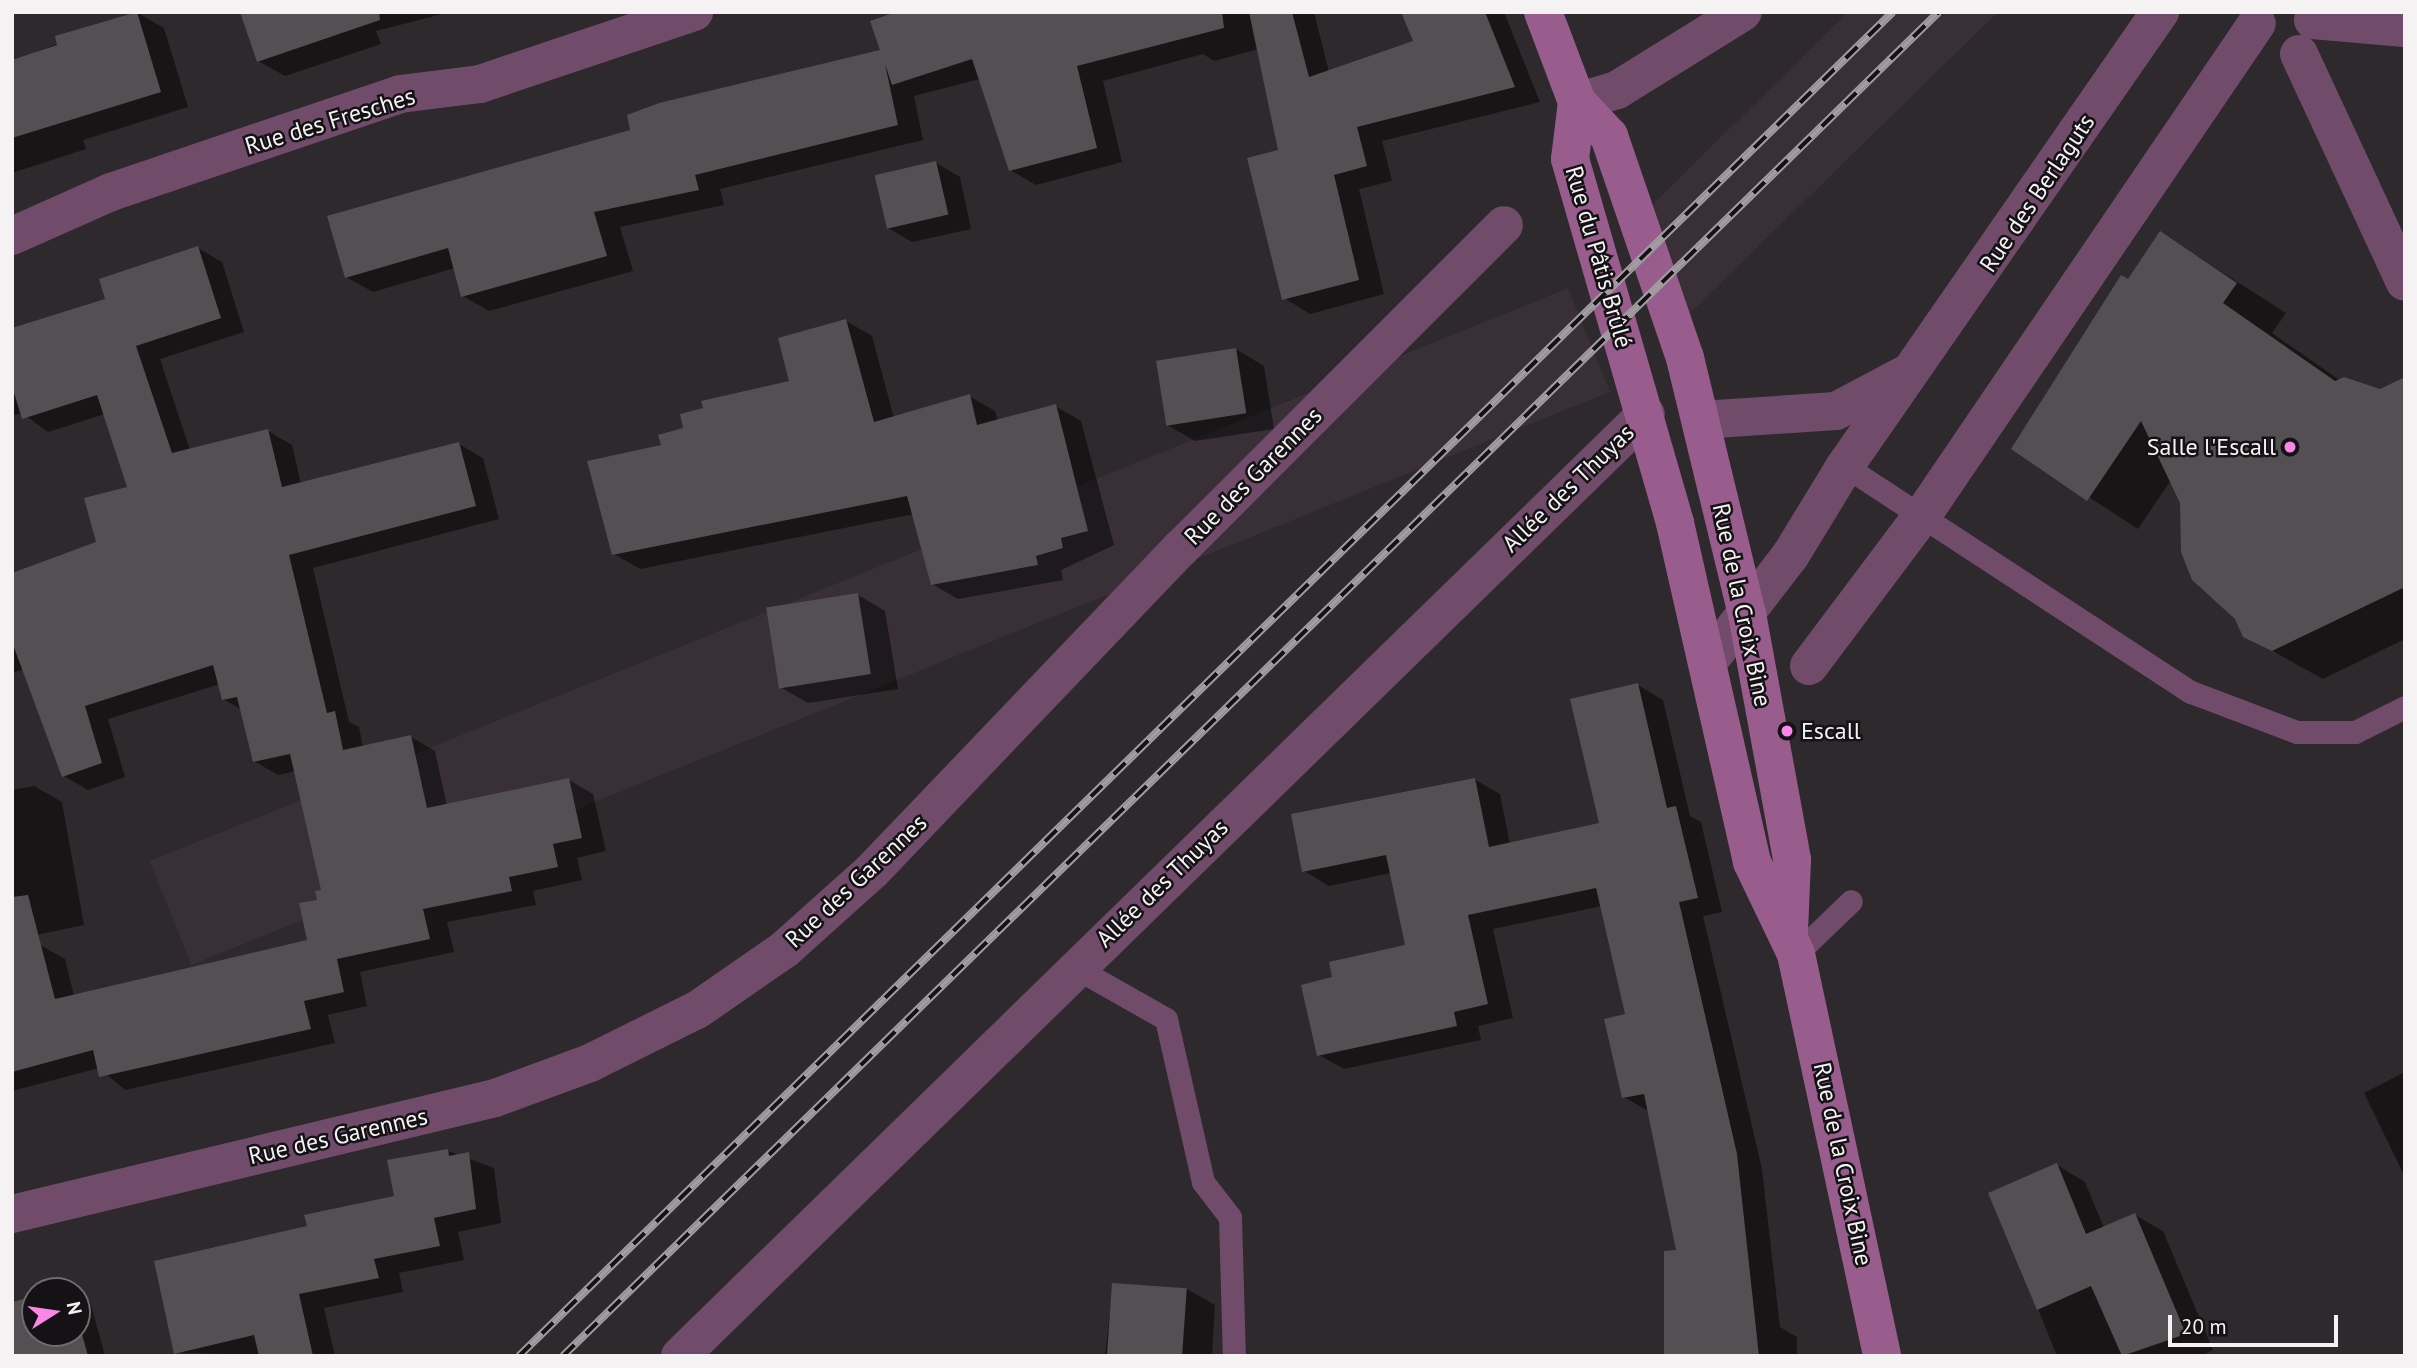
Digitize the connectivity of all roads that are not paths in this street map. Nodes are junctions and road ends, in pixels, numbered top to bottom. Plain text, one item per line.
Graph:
1 (694, 12) edge
2 (1544, 12) edge
3 (1743, 12) edge
4 (2160, 12) edge
5 (2257, 23) dead end
6 (2405, 28) edge
7 (1577, 103) junction
8 (1504, 225) dead end
9 (12, 236) edge
10 (2405, 282) edge
11 (1657, 284) joint
12 (1633, 369) joint
13 (1911, 371) junction
14 (1646, 414) junction
15 (1701, 420) junction
16 (1845, 466) junction
17 (1924, 513) junction
18 (1748, 614) junction
19 (1709, 661) junction
20 (1809, 666) dead end
21 (2405, 707) edge
22 (1851, 901) dead end
23 (1793, 943) junction
24 (1076, 968) junction
25 (12, 1214) edge
26 (680, 1356) edge
27 (1234, 1356) edge
28 (1882, 1356) edge

1 - 9 street, Rue des Fresches
2 - 7 street, Rue du Pâtis Brûlé
3 - 7 street
4 - 13 street, Rue des Berlaguts
5 - 17 street
6 - 10 street
7 - 11 street, Rue du Pâtis Brûlé
7 - 12 street, Rue du Pâtis Brûlé
8 - 25 street, Rue des Garennes
11 - 15 street, Rue de la Croix Bine
12 - 14 street, Rue de la Croix Bine
13 - 15 street, Rue des Berlaguts
13 - 16 street, Rue des Berlaguts
14 - 19 street, Rue de la Croix Bine
14 - 24 street, Allée des Thuyas
15 - 18 street, Rue de la Croix Bine
16 - 17 lane
16 - 18 street, Rue des Berlaguts
17 - 20 street
17 - 21 lane
18 - 19 street, Rue des Berlaguts
18 - 23 street, Rue de la Croix Bine
19 - 23 street, Rue de la Croix Bine
22 - 23 lane
23 - 28 street, Rue de la Croix Bine
24 - 26 street, Allée des Thuyas
24 - 27 lane

